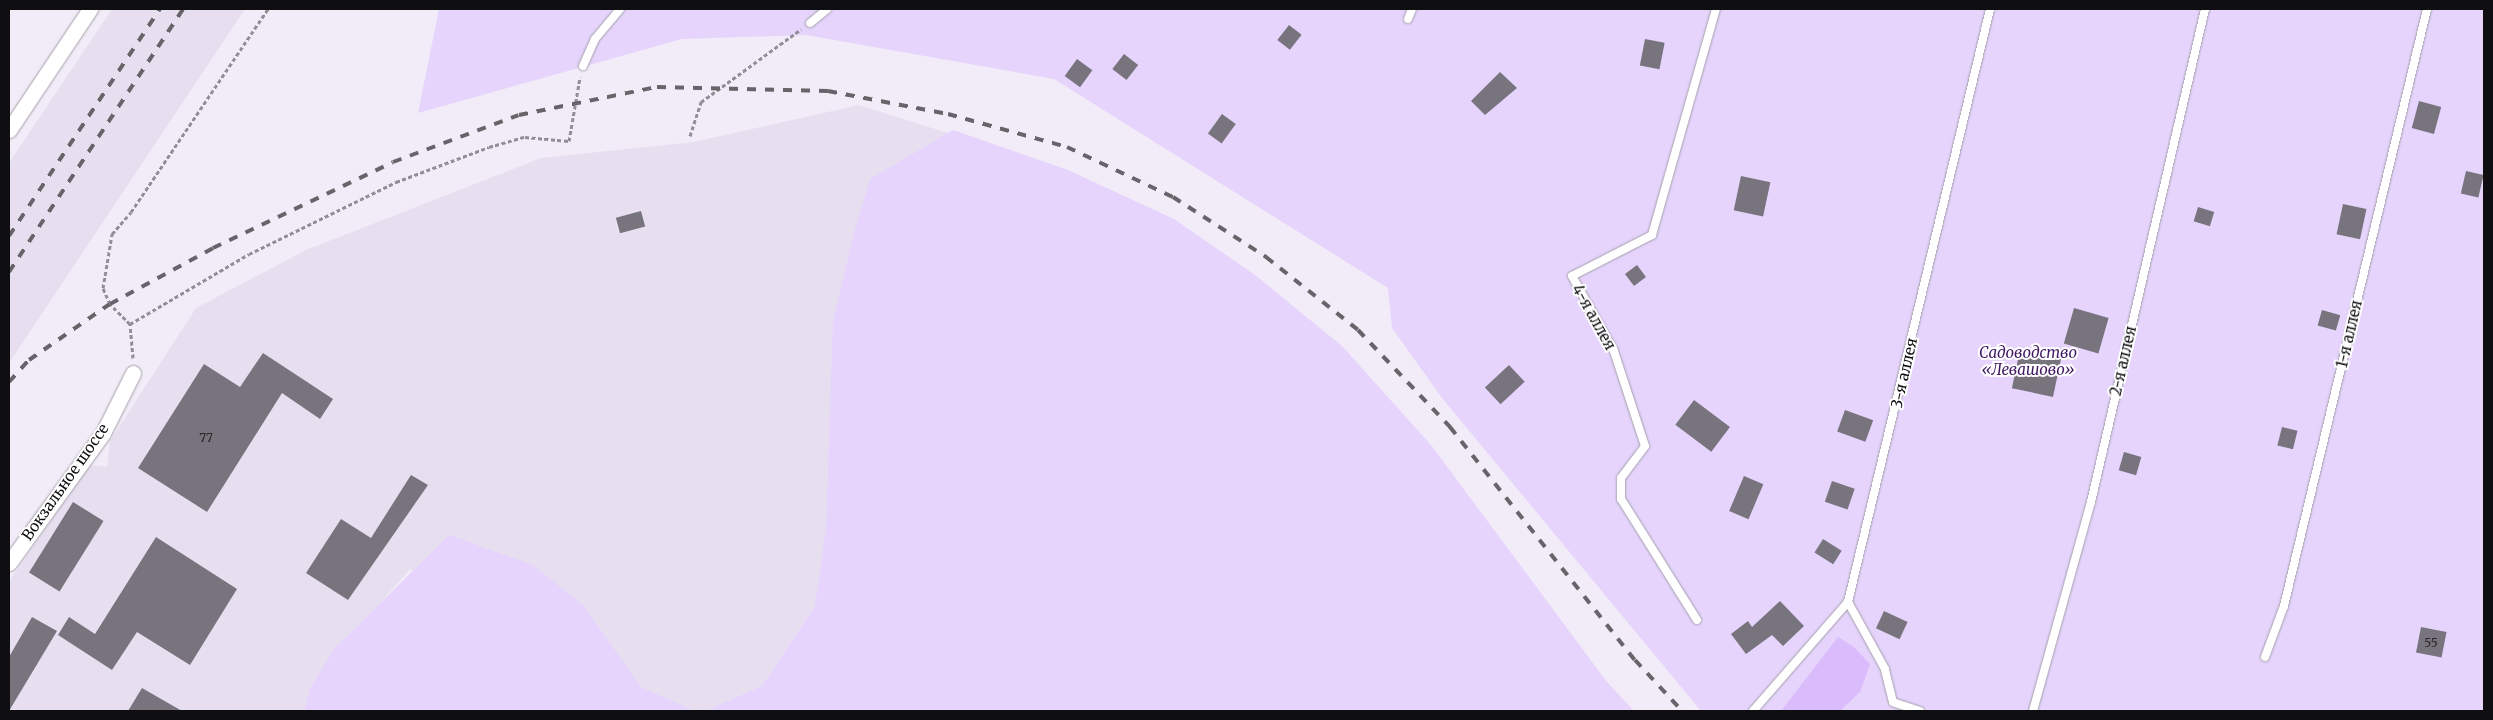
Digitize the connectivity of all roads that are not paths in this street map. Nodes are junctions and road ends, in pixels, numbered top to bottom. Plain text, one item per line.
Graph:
1 (90, 9) edge
2 (620, 9) edge
3 (827, 9) edge
4 (1412, 9) edge
5 (1716, 9) edge
6 (1990, 9) edge
7 (2205, 9) edge
8 (2427, 9) edge
9 (1408, 19) dead end
10 (810, 23) road end
11 (583, 66) road end
12 (9, 130) edge
13 (133, 374) road end
14 (9, 563) edge
15 (1848, 602) junction
16 (1697, 620) dead end
17 (2265, 657) dead end
18 (1753, 711) edge
19 (1920, 711) edge
20 (2033, 711) edge

1 - 12 street
2 - 11 lane
3 - 10 lane
4 - 9 lane
5 - 16 lane, 4-я аллея
6 - 15 lane, 3-я аллея
7 - 20 lane, 2-я аллея
8 - 17 lane, 1-я аллея
13 - 14 street, Вокзальное шоссе
15 - 18 lane
15 - 19 lane

